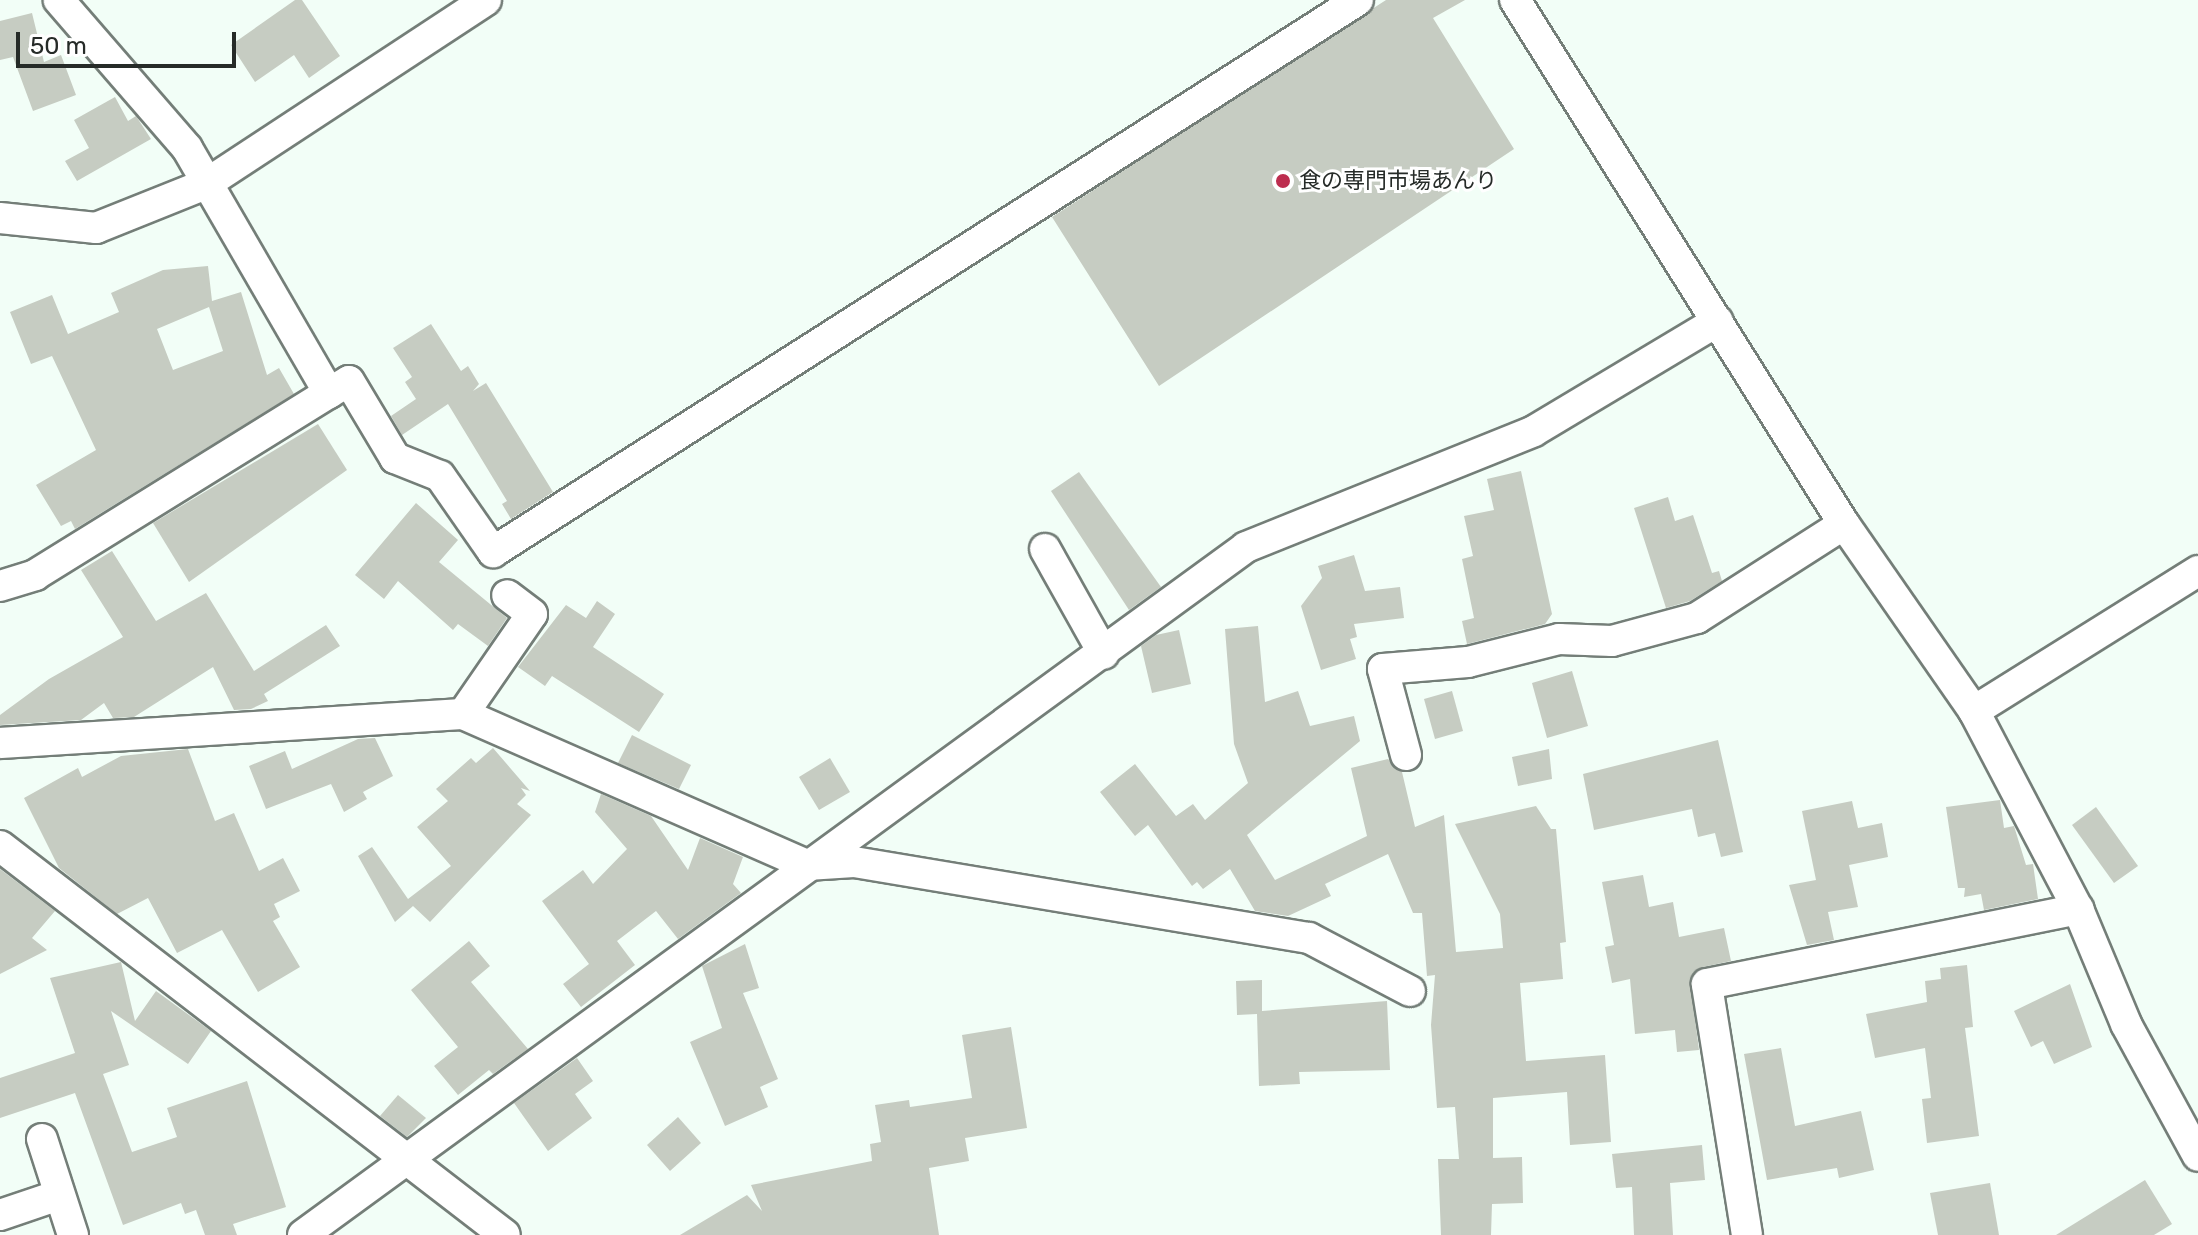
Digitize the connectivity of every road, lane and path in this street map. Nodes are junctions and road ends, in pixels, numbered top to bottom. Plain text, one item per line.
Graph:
1 (59, 0) edge
2 (486, 0) edge
3 (1358, 0) edge
4 (1515, 0) edge
5 (206, 184) junction
6 (0, 218) edge
7 (1718, 321) junction
8 (329, 393) junction
9 (1844, 524) junction
10 (1045, 549) dead end
11 (2198, 571) edge
12 (0, 586) edge
13 (507, 595) dead end
14 (1104, 654) junction
15 (1974, 711) junction
16 (463, 714) junction
17 (0, 743) edge
18 (1406, 755) dead end
19 (0, 846) edge
20 (807, 865) junction
21 (2078, 909) junction
22 (1410, 991) dead end
23 (42, 1139) dead end
24 (2194, 1142) edge
25 (408, 1161) junction
26 (59, 1195) junction
27 (0, 1215) edge
28 (73, 1235) edge
29 (303, 1235) edge
30 (505, 1235) edge
31 (1747, 1235) edge

1 - 5 street
2 - 5 street
3 - 8 street
4 - 7 street
5 - 6 street
5 - 8 street
7 - 9 street
7 - 14 street
8 - 12 street
9 - 15 street
9 - 18 street
10 - 14 street
11 - 15 street
13 - 16 street
14 - 20 street
15 - 21 street
16 - 17 street
16 - 20 street
19 - 25 street
20 - 22 street
20 - 25 street
21 - 24 street
21 - 31 street
23 - 26 street
25 - 29 street
25 - 30 street
26 - 27 street
26 - 28 street

